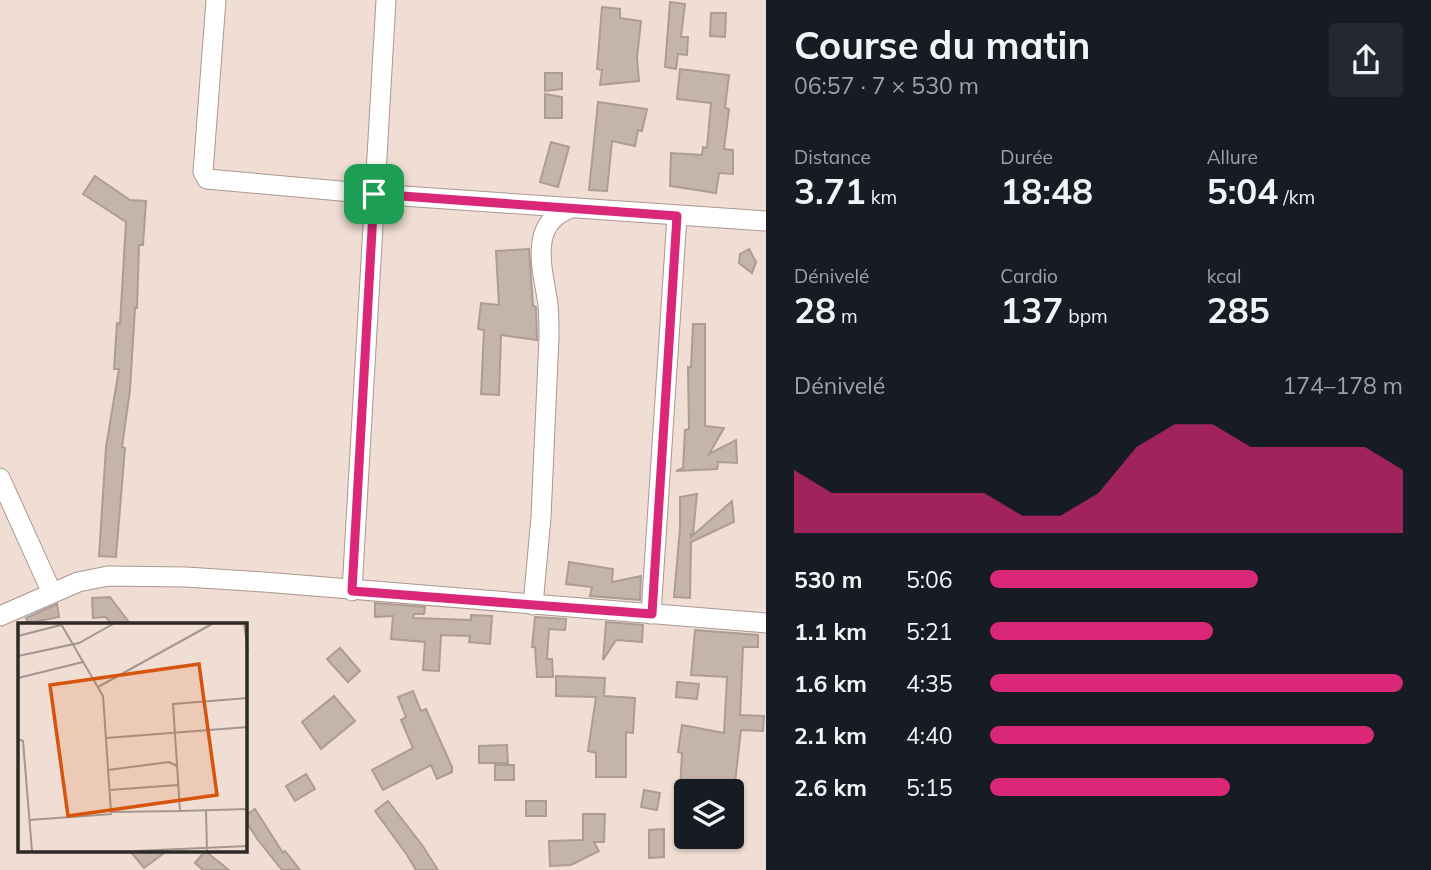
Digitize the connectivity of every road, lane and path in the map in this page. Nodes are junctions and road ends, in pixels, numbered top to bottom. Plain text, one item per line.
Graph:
1 (216, 0) edge
2 (386, 0) edge
3 (374, 194) junction
4 (572, 208) junction
5 (677, 216) junction
6 (766, 221) edge
7 (0, 478) edge
8 (352, 591) junction
9 (52, 593) junction
10 (533, 605) junction
11 (652, 614) junction
12 (0, 616) edge
13 (766, 623) edge

1 - 3 street
2 - 3 street
3 - 4 street
3 - 8 street
4 - 5 street
4 - 10 street
5 - 6 street
5 - 11 street
7 - 9 street
8 - 9 street
8 - 10 street
9 - 12 street
10 - 11 street
11 - 13 street

